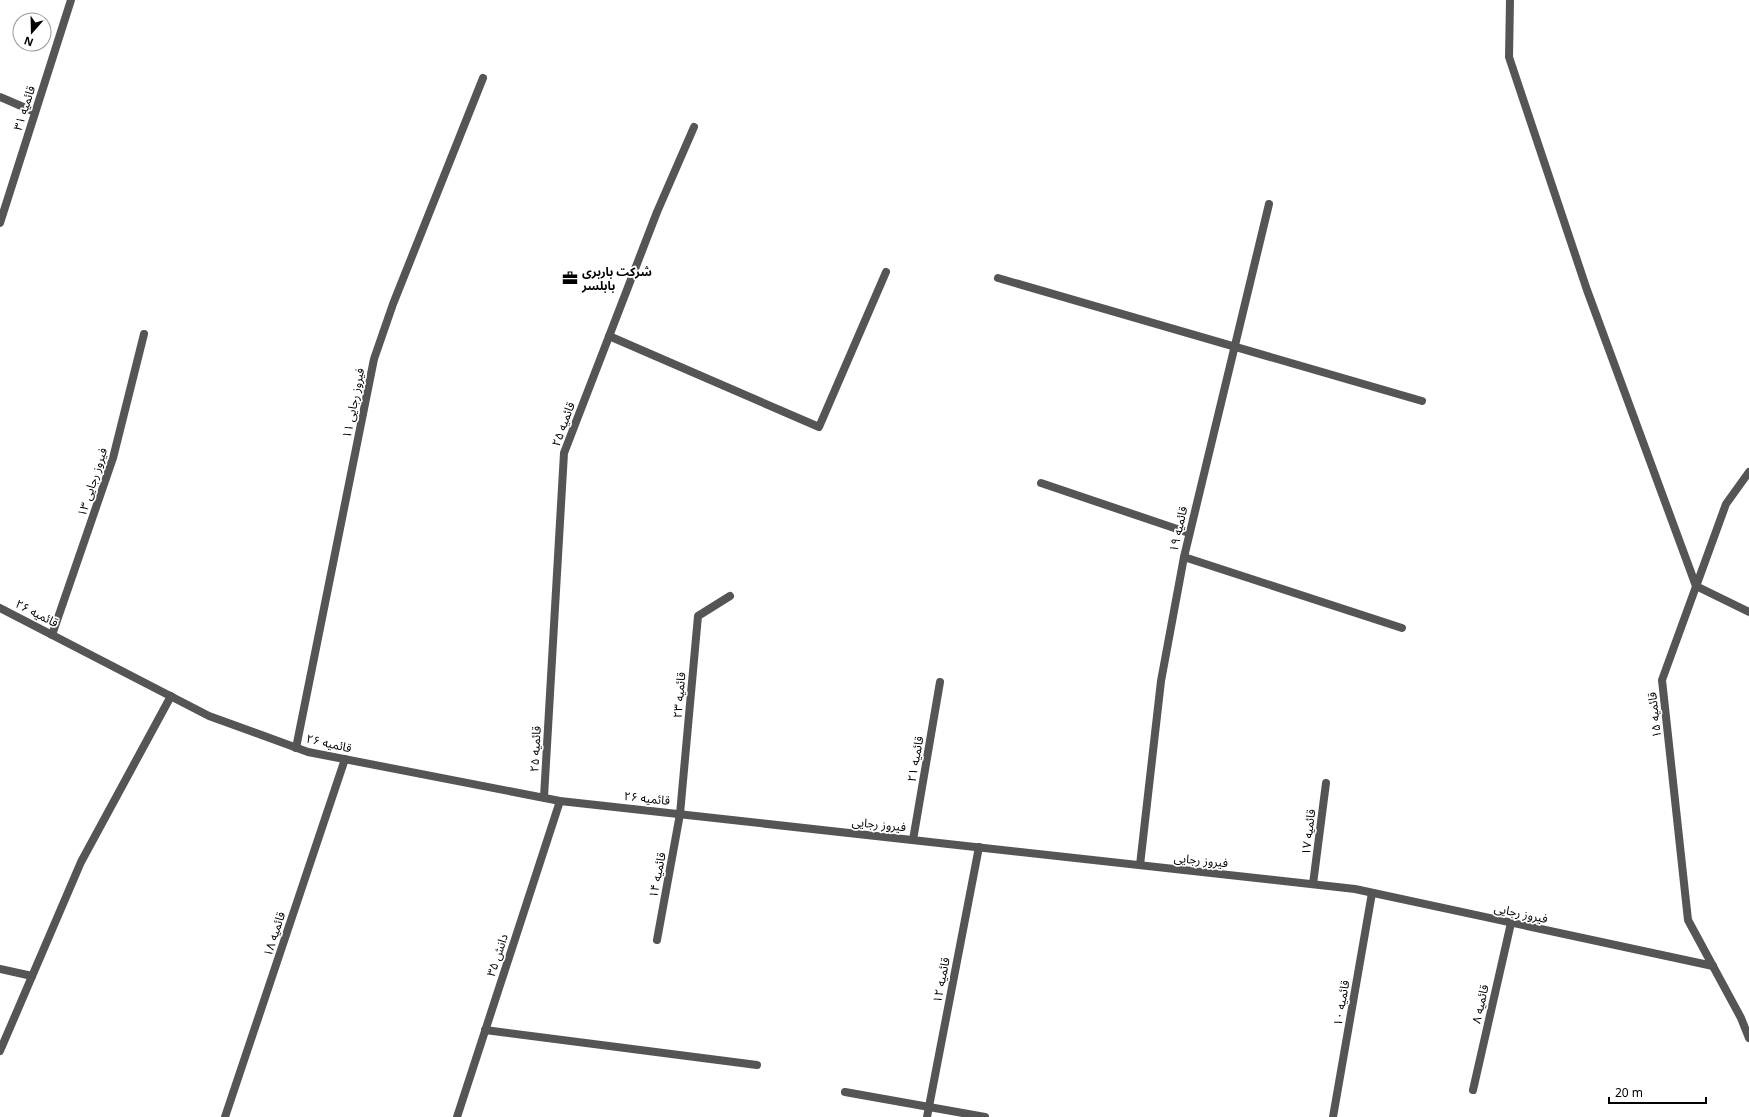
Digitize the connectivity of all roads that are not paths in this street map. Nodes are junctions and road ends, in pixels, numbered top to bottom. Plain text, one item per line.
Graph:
1 (71, 0) edge
2 (1510, 0) edge
3 (483, 78) dead end
4 (0, 97) edge
5 (36, 112) junction
6 (694, 127) dead end
7 (1269, 204) dead end
8 (0, 223) edge
9 (886, 272) dead end
10 (998, 278) dead end
11 (144, 334) dead end
12 (609, 336) junction
13 (1234, 347) junction
14 (1422, 401) dead end
15 (1749, 472) edge
16 (1041, 483) dead end
17 (1189, 533) junction
18 (1184, 557) junction
19 (1696, 586) junction
20 (730, 596) dead end
21 (0, 608) edge
22 (1749, 612) edge
23 (1402, 628) dead end
24 (52, 635) junction
25 (940, 682) dead end
26 (171, 696) junction
27 (296, 748) junction
28 (345, 759) junction
29 (1326, 783) dead end
30 (544, 798) junction
31 (560, 801) junction
32 (680, 814) junction
33 (913, 840) junction
34 (979, 847) junction
35 (1140, 865) junction
36 (1313, 884) junction
37 (1372, 893) junction
38 (1512, 923) junction
39 (657, 940) dead end
40 (1713, 966) junction
41 (0, 969) edge
42 (32, 976) junction
43 (485, 1030) junction
44 (1749, 1038) edge
45 (0, 1051) edge
46 (757, 1065) dead end
47 (1473, 1090) dead end
48 (846, 1092) dead end
49 (929, 1106) junction
50 (226, 1117) edge
51 (457, 1117) edge
52 (927, 1117) edge
53 (985, 1117) edge
54 (1333, 1117) edge

1 - 5 street, قائمیه ۳۱
2 - 19 street
3 - 27 street, فیروز رجایی ۱۱
4 - 5 street
5 - 8 street, قائمیه ۳۱
6 - 12 street, قائمیه ۲۵
7 - 13 street, قائمیه ۱۹
9 - 12 street
10 - 13 street
11 - 24 street, فیروز رجایی ۱۳
12 - 30 street, قائمیه ۲۵
13 - 14 street
13 - 17 street, قائمیه ۱۹
15 - 19 street, قائمیه ۱۵
16 - 17 street
17 - 18 street, قائمیه ۱۹
18 - 23 street
18 - 35 street, قائمیه ۱۹
19 - 22 street
19 - 40 street, قائمیه ۱۵
20 - 32 street, قائمیه ۲۳
21 - 24 street, قائمیه ۲۶
24 - 26 street, قائمیه ۲۶
25 - 33 street, قائمیه ۲۱
26 - 27 street, قائمیه ۲۶
26 - 42 street
27 - 28 street, قائمیه ۲۶
28 - 30 street, قائمیه ۲۶
28 - 50 street, قائمیه ۱۸
29 - 36 street, قائمیه ۱۷
30 - 31 street, قائمیه ۲۶
31 - 32 street, قائمیه ۲۶
31 - 43 street, دانش ۳۵
32 - 33 street, فیروز رجایی
32 - 39 street, قائمیه ۱۴
33 - 34 street, فیروز رجایی
34 - 35 street, فیروز رجایی
34 - 49 street, قائمیه ۱۲
35 - 36 street, فیروز رجایی
36 - 37 street, فیروز رجایی
37 - 38 street, فیروز رجایی
37 - 54 street, قائمیه ۱۰
38 - 40 street, فیروز رجایی
38 - 47 street, قائمیه ۸
40 - 44 street, قائمیه ۱۵
41 - 42 street
42 - 45 street
43 - 46 street
43 - 51 street, دانش ۳۵
48 - 49 street
49 - 52 street, قائمیه ۱۲
49 - 53 street

